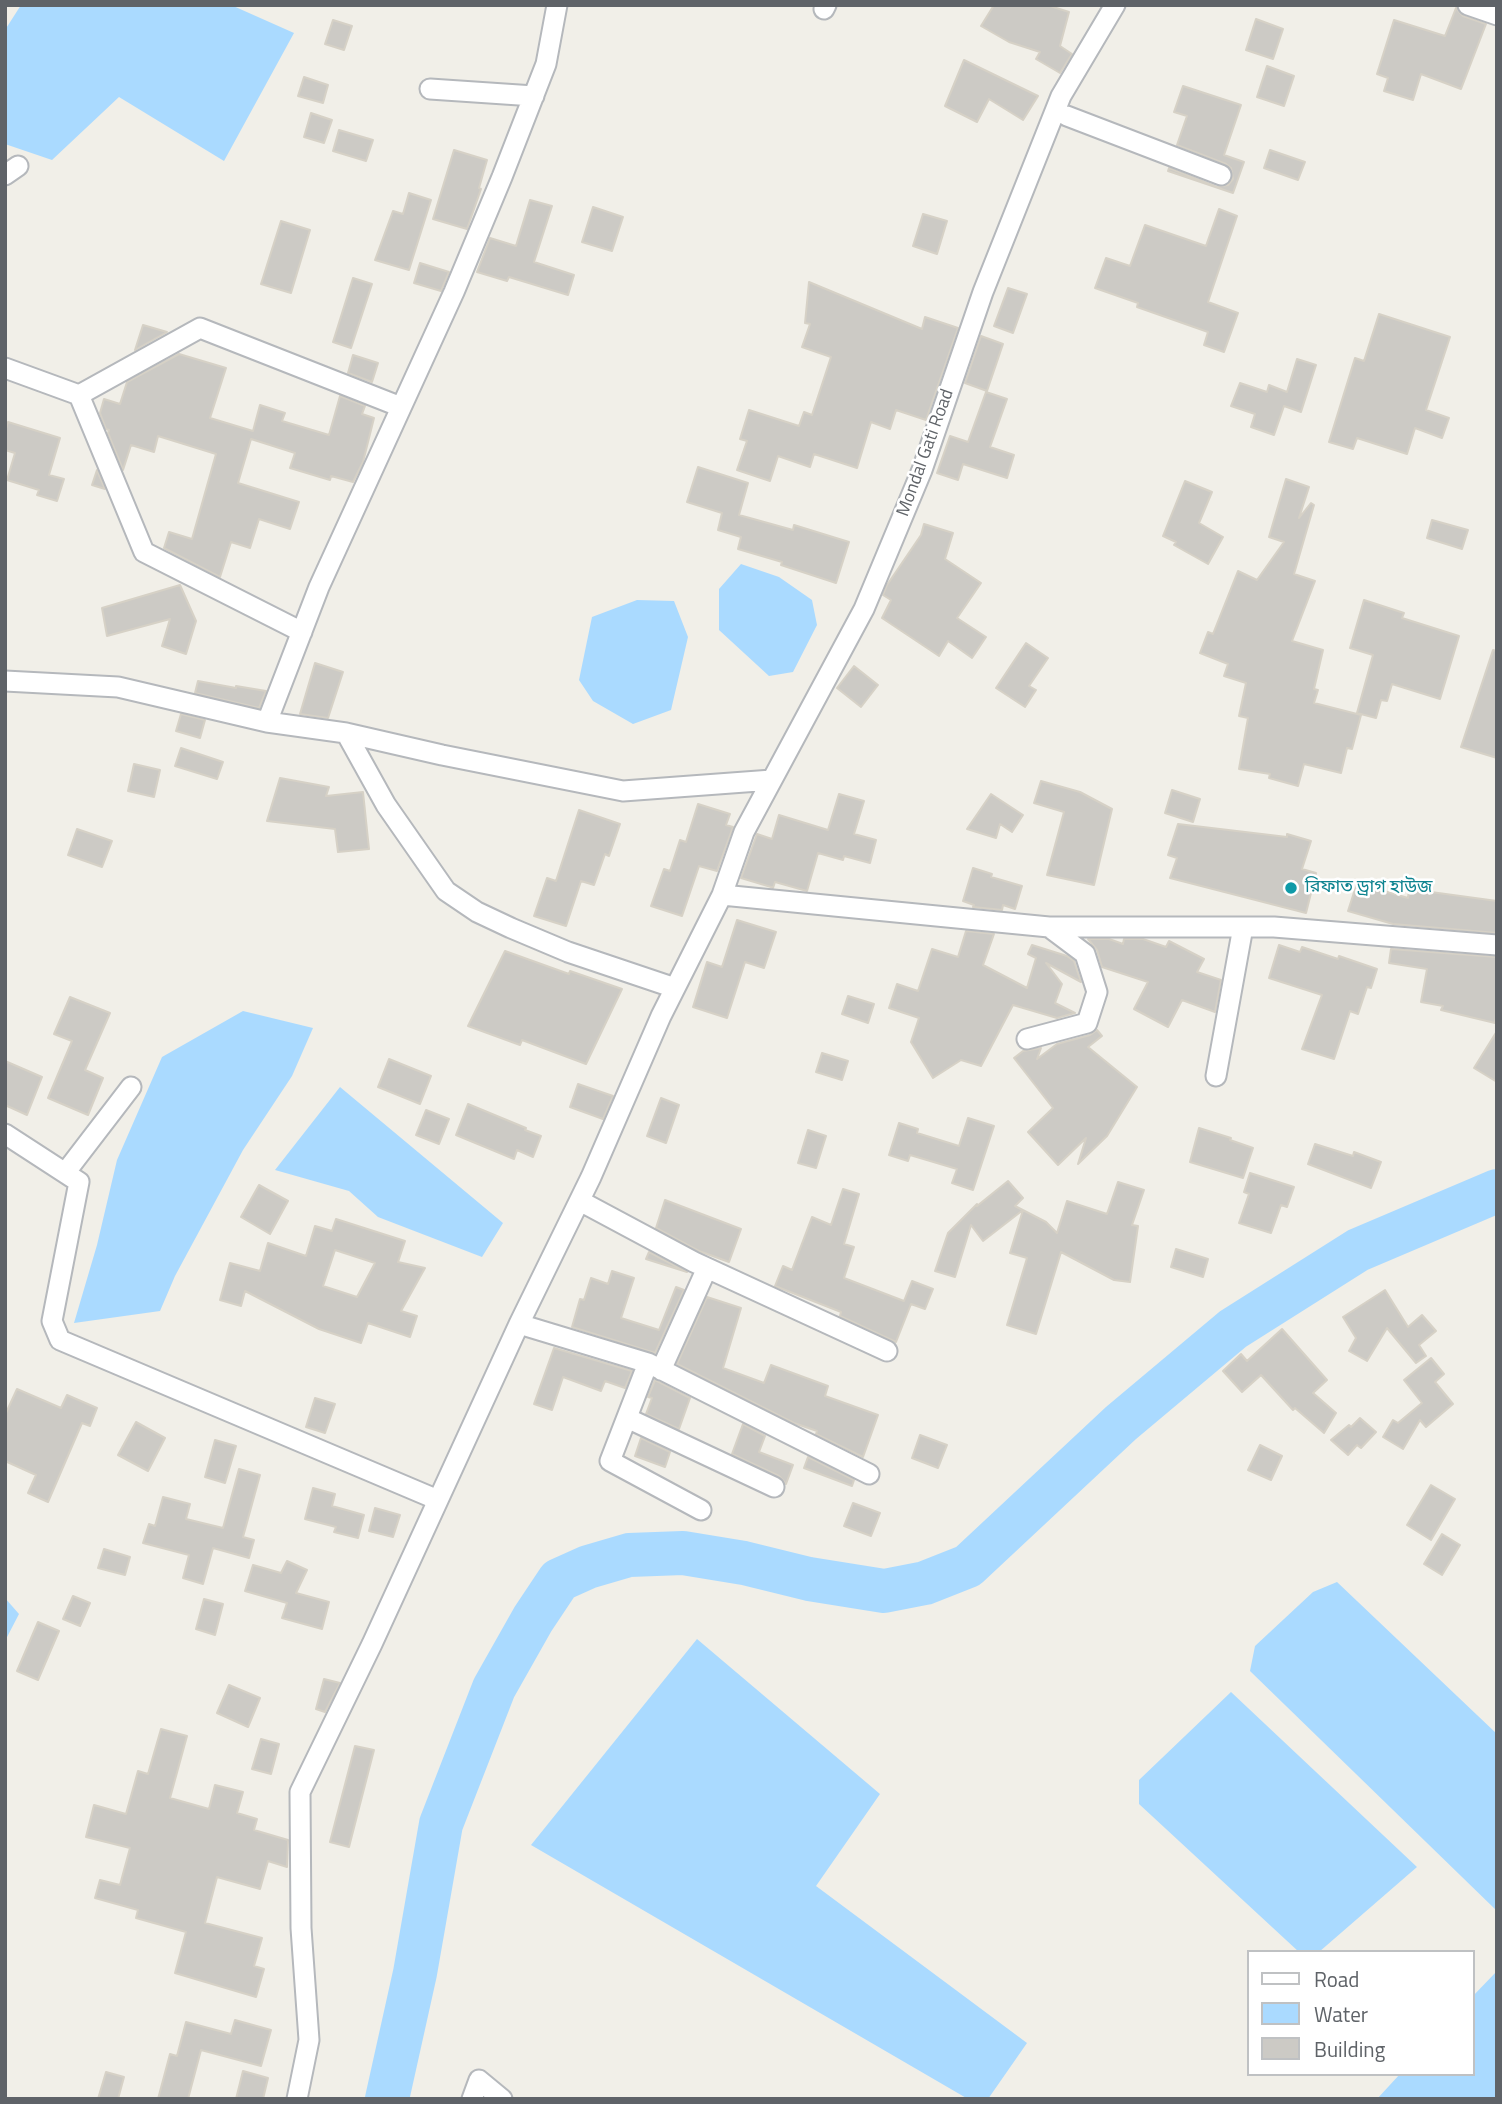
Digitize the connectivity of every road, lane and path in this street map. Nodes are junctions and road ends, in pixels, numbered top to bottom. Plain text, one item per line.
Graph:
1 (557, 5) edge
2 (1115, 5) edge
3 (1468, 5) edge
4 (1497, 15) edge
5 (430, 89) dead end
6 (534, 96) junction
7 (1067, 116) dead end
8 (1221, 175) dead end
9 (5, 369) edge
10 (79, 395) junction
11 (401, 407) junction
12 (302, 632) junction
13 (5, 681) edge
14 (267, 722) junction
15 (345, 733) junction
16 (772, 780) junction
17 (722, 895) junction
18 (1049, 926) junction
19 (1243, 927) junction
20 (1497, 945) edge
21 (675, 988) junction
22 (1027, 1039) dead end
23 (1216, 1076) dead end
24 (131, 1087) dead end
25 (5, 1134) edge
26 (65, 1172) junction
27 (580, 1200) junction
28 (707, 1268) junction
29 (519, 1324) junction
30 (887, 1352) dead end
31 (655, 1366) junction
32 (627, 1418) junction
33 (869, 1474) dead end
34 (774, 1487) dead end
35 (438, 1500) junction
36 (701, 1510) dead end
37 (297, 2099) edge
38 (472, 2099) edge
39 (502, 2099) edge

1 - 6 street
2 - 16 street, Mondal Gati Road
3 - 4 street
5 - 6 street
6 - 11 street
7 - 8 street
9 - 10 street
10 - 11 street
10 - 12 street
11 - 12 street
12 - 14 street
13 - 14 street
14 - 15 street
15 - 16 street
15 - 21 street
16 - 17 street, Mondal Gati Road
17 - 18 street
17 - 21 street, Mondal Gati Road
18 - 19 street
18 - 22 street
19 - 20 street
19 - 23 street
21 - 27 street, Mondal Gati Road
24 - 26 street
25 - 26 street
26 - 35 street
27 - 28 street
27 - 29 street, Mondal Gati Road
28 - 30 street
28 - 31 street
29 - 31 street
29 - 35 street, Mondal Gati Road
31 - 32 street
31 - 33 street
32 - 34 street
32 - 36 street
35 - 37 street, Mondal Gati Road
38 - 39 street

